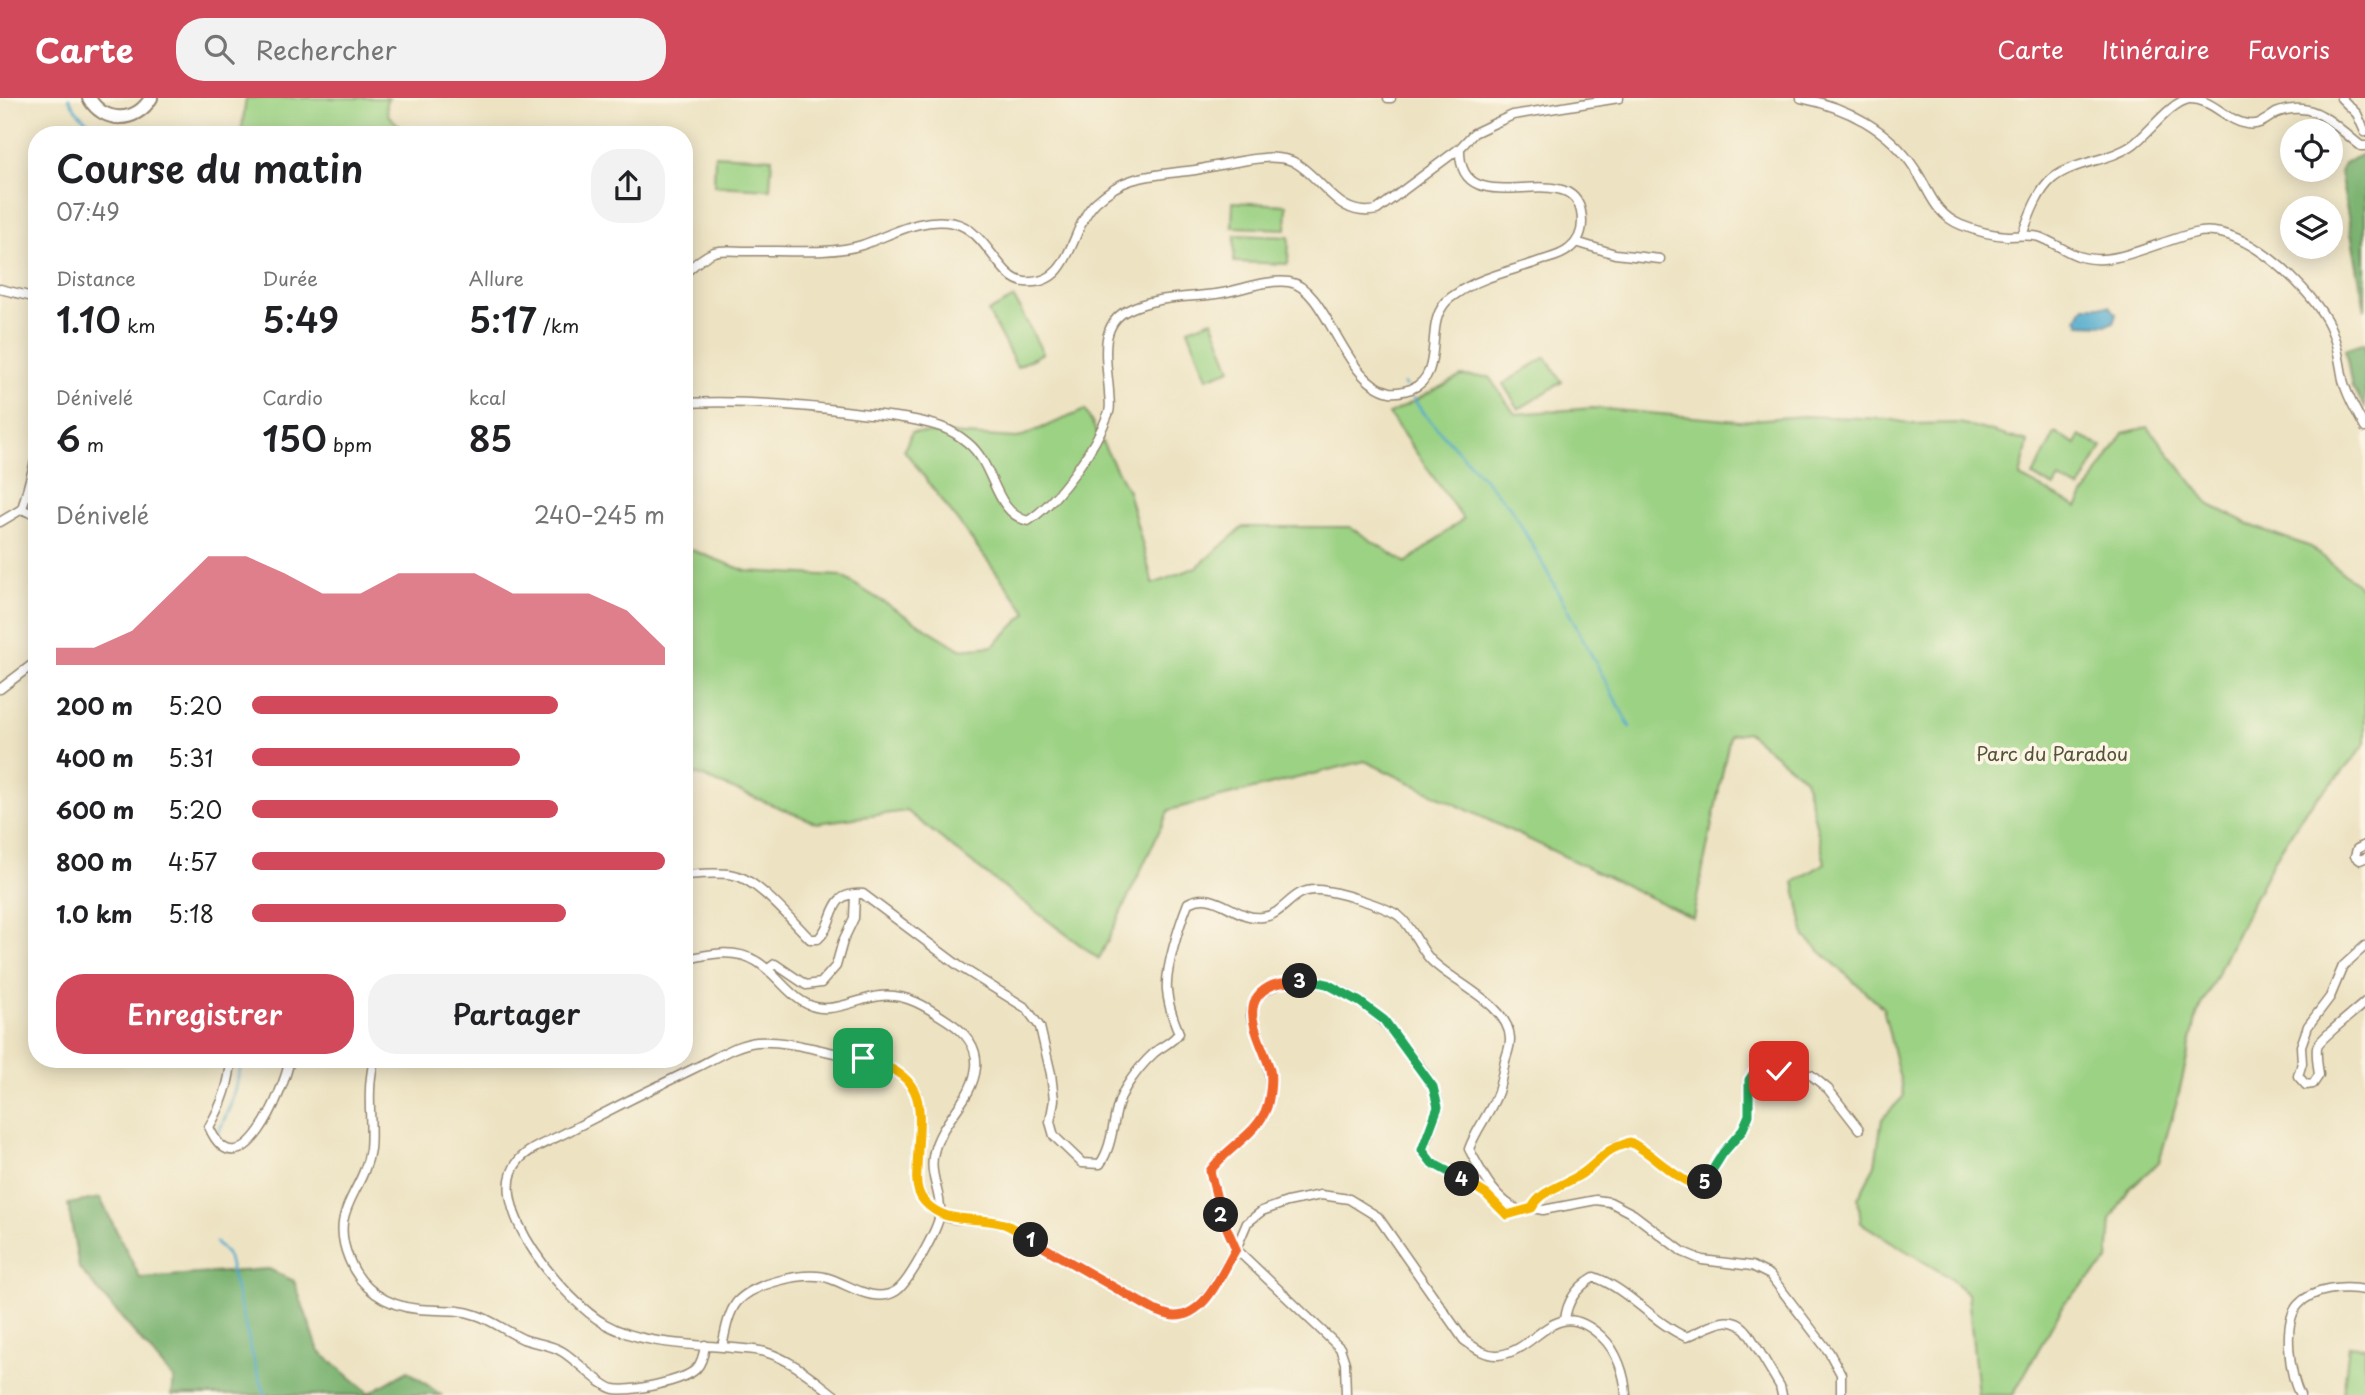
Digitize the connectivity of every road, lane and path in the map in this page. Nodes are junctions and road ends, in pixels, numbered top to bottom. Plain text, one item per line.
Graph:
1 (89, 98) edge
2 (1619, 98) edge
3 (1801, 98) edge
4 (2341, 98) edge
5 (150, 99) edge
6 (2365, 132) edge
7 (2365, 146) edge
8 (1460, 148) junction
9 (2022, 235) junction
10 (1576, 242) junction
11 (1660, 259) dead end
12 (693, 265) edge
13 (0, 289) edge
14 (28, 296) edge
15 (693, 403) edge
16 (2365, 428) edge
17 (28, 487) edge
18 (22, 509) junction
19 (28, 512) edge
20 (0, 522) edge
21 (28, 669) edge
22 (0, 689) edge
23 (2365, 845) edge
24 (2365, 858) edge
25 (693, 874) edge
26 (855, 894) junction
27 (2365, 946) edge
28 (693, 958) edge
29 (768, 969) junction
30 (2365, 1002) edge
31 (231, 1068) edge
32 (287, 1068) edge
33 (372, 1068) edge
34 (1858, 1129) dead end
35 (1532, 1208) junction
36 (1520, 1210) junction
37 (940, 1215) junction
38 (1236, 1249) junction
39 (2365, 1290) edge
40 (1565, 1320) junction
41 (705, 1345) junction
42 (722, 1347) junction
43 (834, 1395) edge
44 (1346, 1395) edge
45 (1626, 1395) edge
46 (1782, 1395) edge
47 (1842, 1395) edge
48 (2300, 1395) edge

1 - 5 main road
2 - 8 street
3 - 9 street
4 - 6 street
7 - 9 street
8 - 10 street
8 - 12 street
9 - 16 street
10 - 11 street
10 - 15 street
13 - 14 street
17 - 18 street
18 - 19 street
18 - 20 street
21 - 22 street
23 - 24 street
25 - 26 street
26 - 29 street
26 - 36 street
27 - 30 street
28 - 29 street
29 - 37 street
31 - 32 street
33 - 41 street
34 - 35 street
35 - 36 street
35 - 47 street
36 - 38 street
37 - 38 street
37 - 41 street
37 - 42 street
38 - 40 street
38 - 44 street
39 - 48 street
40 - 45 street
40 - 46 street
41 - 42 street
42 - 43 street

